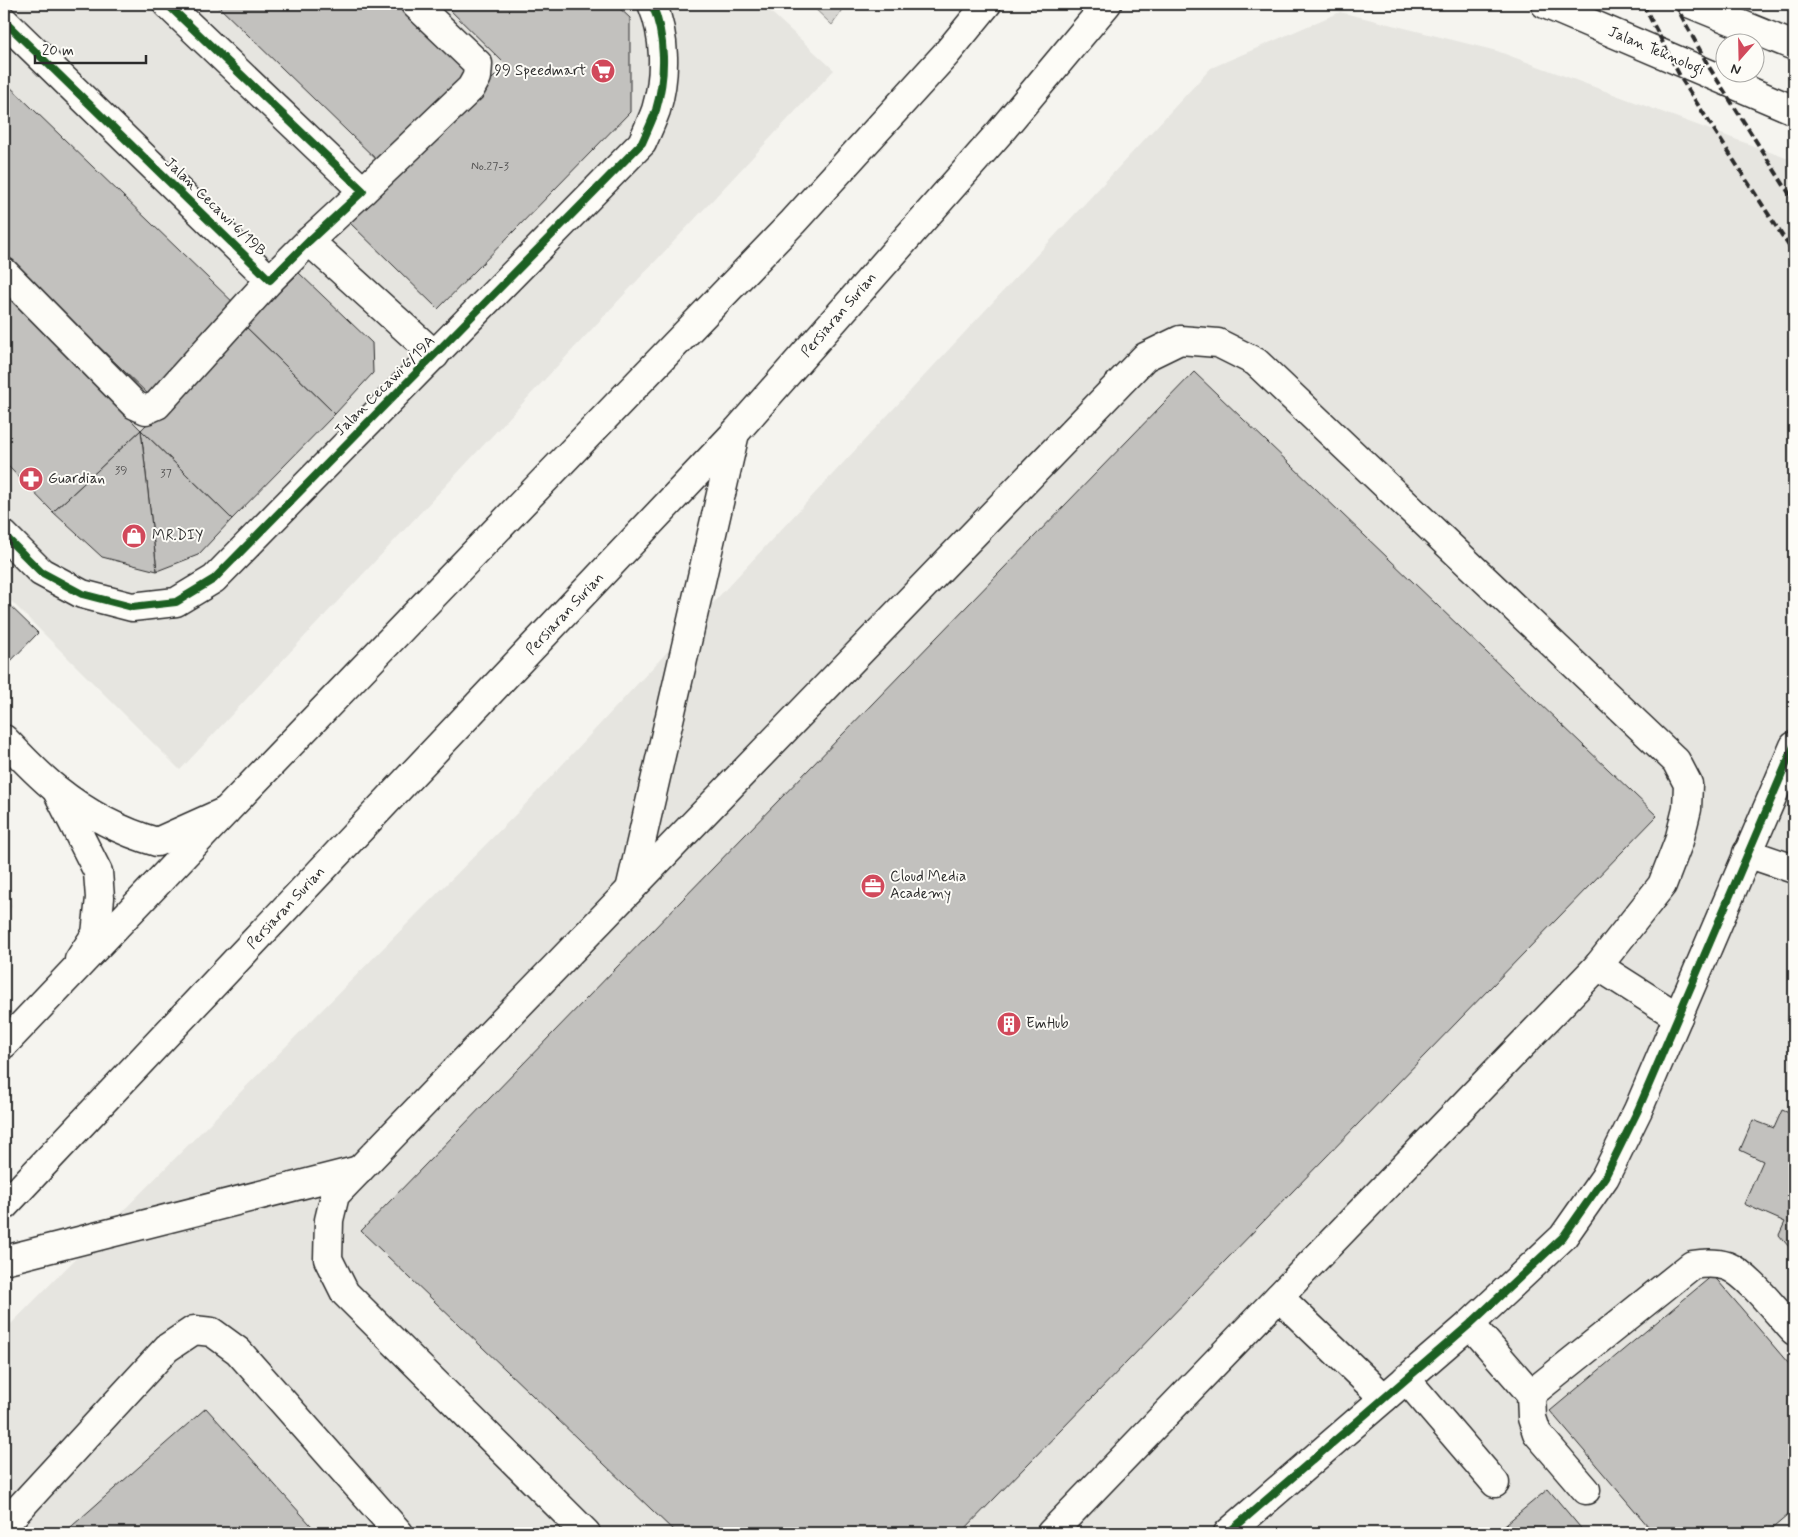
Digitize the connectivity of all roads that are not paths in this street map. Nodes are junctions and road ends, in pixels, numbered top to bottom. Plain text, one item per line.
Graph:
1 (166, 4) edge
2 (415, 4) edge
3 (652, 4) edge
4 (987, 4) edge
5 (1107, 4) edge
6 (1545, 4) edge
7 (1691, 4) edge
8 (4, 21) edge
9 (1794, 46) edge
10 (1794, 110) edge
11 (363, 190) junction
12 (308, 241) junction
13 (4, 272) edge
14 (270, 280) junction
15 (435, 355) junction
16 (735, 434) junction
17 (4, 535) edge
18 (4, 739) edge
19 (1794, 746) edge
20 (56, 790) junction
21 (226, 811) junction
22 (1747, 853) junction
23 (1794, 869) edge
24 (630, 890) junction
25 (1598, 966) junction
26 (68, 978) junction
27 (1678, 1018) junction
28 (4, 1044) edge
29 (360, 1170) junction
30 (4, 1206) edge
31 (4, 1260) edge
32 (1279, 1297) junction
33 (1470, 1324) junction
34 (1794, 1331) edge
35 (1406, 1379) junction
36 (1531, 1394) junction
37 (1384, 1398) junction
38 (1494, 1483) dead end
39 (1586, 1490) dead end
40 (4, 1525) edge
41 (1233, 1532) edge
42 (399, 1533) edge
43 (586, 1533) edge
44 (1050, 1533) edge

1 - 11 street
2 - 11 street
3 - 15 street, Jalan Cecawi 6/19A
4 - 21 street
5 - 16 street, Persiaran Surian
6 - 10 street, Jalan Teknologi
7 - 9 street
8 - 14 street, Jalan Cecawi 6/19B
11 - 12 street
12 - 14 street
12 - 15 street
13 - 14 street
15 - 17 street, Jalan Cecawi 6/19A
16 - 24 street
16 - 30 street, Persiaran Surian
18 - 20 street
19 - 22 street
20 - 21 street
20 - 26 street
21 - 26 street
22 - 23 street
22 - 27 street
24 - 25 street
24 - 29 street
25 - 27 street
25 - 32 street
26 - 28 street
27 - 33 street
29 - 31 street
29 - 43 street
32 - 37 street
32 - 44 street
33 - 35 street
33 - 36 street
34 - 36 street
35 - 37 street
35 - 38 street
36 - 39 street
37 - 41 street
40 - 42 street

